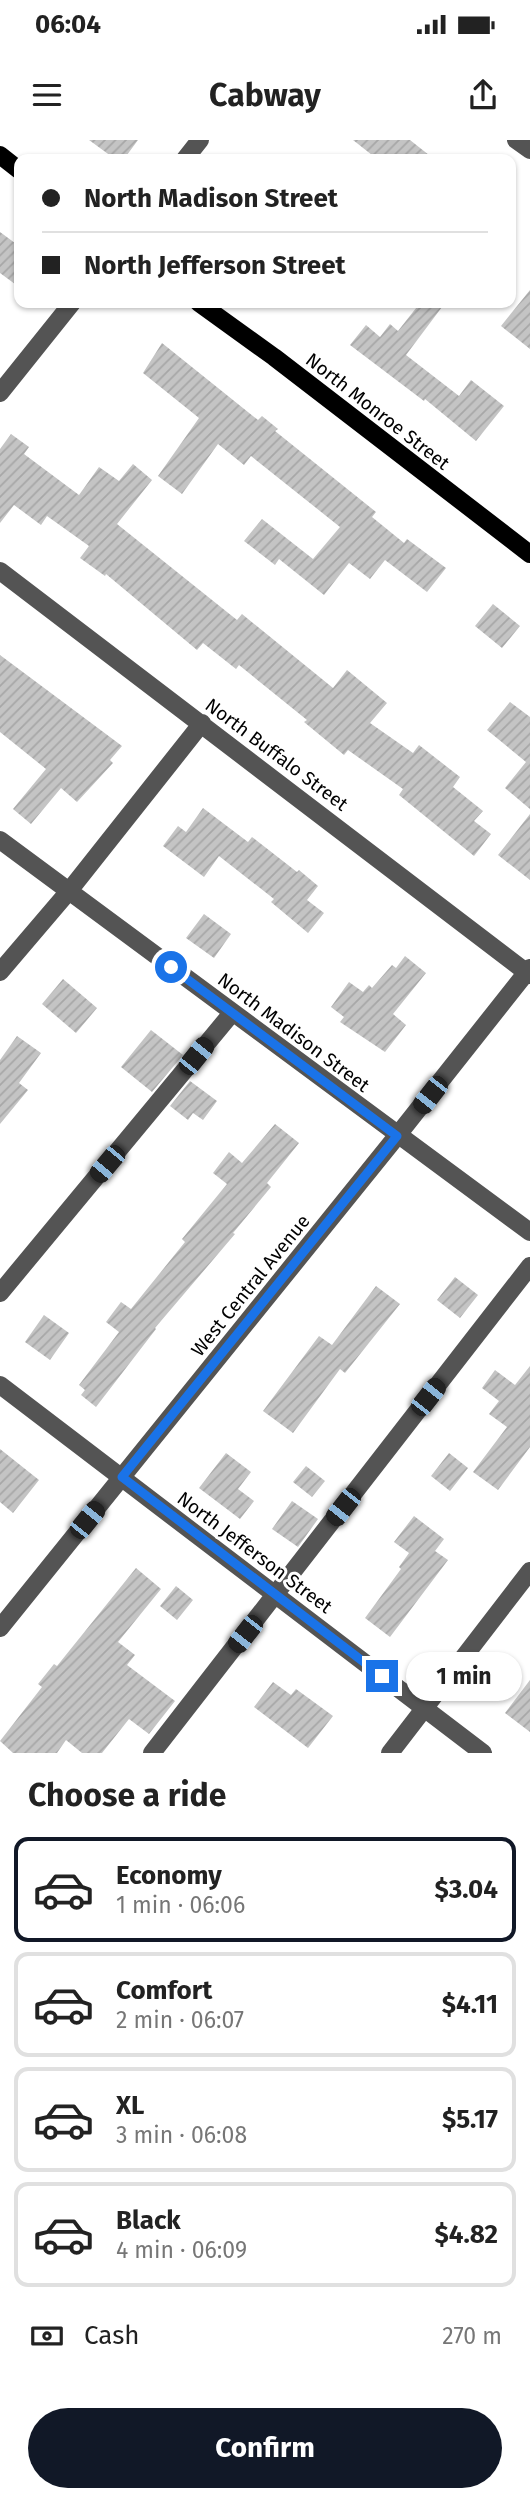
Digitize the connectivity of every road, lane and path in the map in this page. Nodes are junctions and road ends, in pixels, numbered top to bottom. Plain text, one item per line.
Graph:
1 (200, 140) edge
2 (516, 140) edge
3 (530, 150) edge
4 (189, 154) edge
5 (0, 155) edge
6 (14, 166) edge
7 (68, 308) edge
8 (206, 308) edge
9 (0, 393) edge
10 (530, 555) edge
11 (0, 571) edge
12 (202, 723) junction
13 (0, 840) edge
14 (69, 891) junction
15 (529, 971) edge
16 (0, 972) edge
17 (232, 1013) junction
18 (397, 1136) junction
19 (530, 1231) edge
20 (530, 1266) edge
21 (0, 1293) edge
22 (0, 1385) edge
23 (122, 1477) junction
24 (530, 1571) edge
25 (275, 1594) junction
26 (0, 1628) edge
27 (424, 1708) junction
28 (152, 1753) edge
29 (390, 1753) edge
30 (483, 1753) edge

1 - 4 street
2 - 3 street
5 - 6 main road
7 - 9 street
8 - 10 main road, North Monroe Street
11 - 12 street, North Buffalo Street
12 - 14 street
12 - 15 street, North Buffalo Street
13 - 14 street, North Madison Street
14 - 16 street
14 - 17 street, North Madison Street
15 - 18 street, West Central Avenue
17 - 18 street, North Madison Street
17 - 21 street
18 - 19 street, North Madison Street
18 - 23 street, West Central Avenue
20 - 25 street
22 - 23 street, North Jefferson Street
23 - 25 street, North Jefferson Street
23 - 26 street, West Central Avenue
24 - 27 street
25 - 27 street, North Jefferson Street
25 - 28 street
27 - 29 street
27 - 30 street, North Jefferson Street

